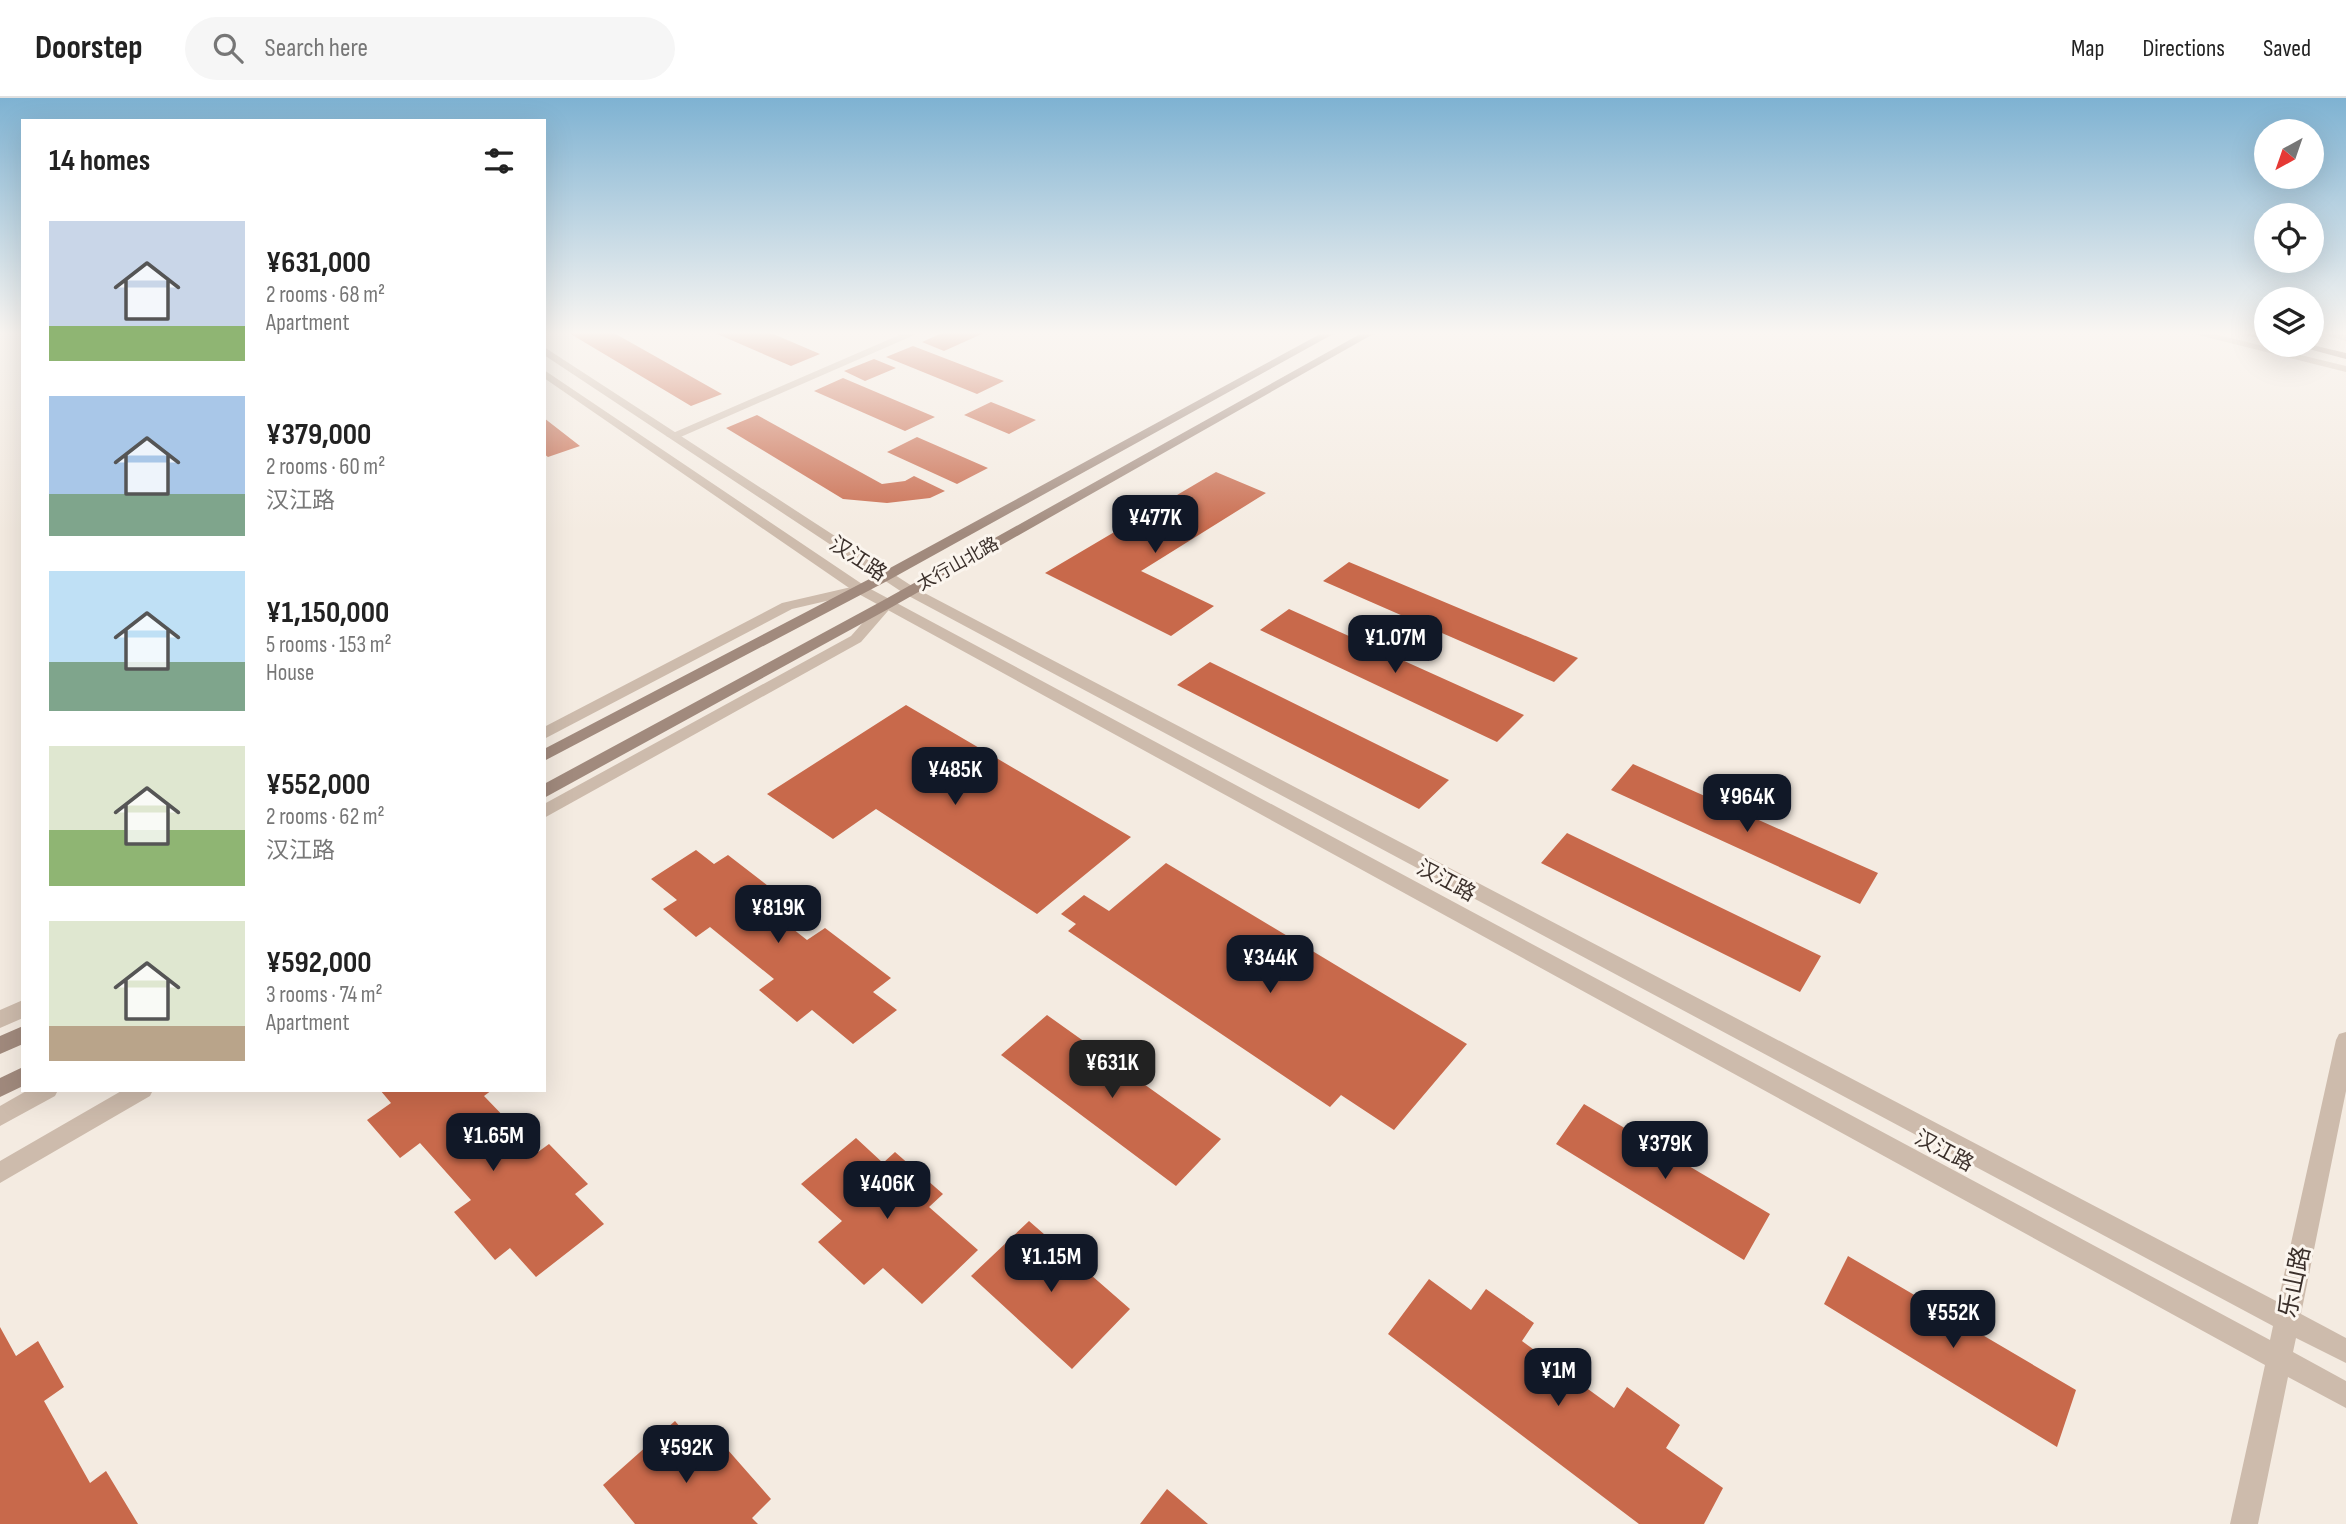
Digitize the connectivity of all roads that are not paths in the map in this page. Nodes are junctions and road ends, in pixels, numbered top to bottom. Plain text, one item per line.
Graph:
1 (583, 400) edge
2 (618, 400) edge
3 (758, 400) edge
4 (1208, 400) edge
5 (1252, 400) edge
6 (672, 436) junction
7 (884, 577) junction
8 (860, 589) junction
9 (910, 592) junction
10 (887, 604) junction
11 (546, 733) edge
12 (546, 755) edge
13 (546, 791) edge
14 (546, 811) edge
15 (21, 1009) edge
16 (0, 1020) edge
17 (21, 1035) edge
18 (2346, 1041) edge
19 (0, 1046) edge
20 (21, 1077) edge
21 (0, 1088) edge
22 (43, 1092) edge
23 (139, 1092) edge
24 (0, 1116) edge
25 (0, 1174) edge
26 (2287, 1320) junction
27 (2346, 1351) edge
28 (2281, 1360) junction
29 (2346, 1395) edge
30 (2244, 1524) edge

1 - 8 street, 汉江路
2 - 6 street, 汉江路
3 - 6 street
4 - 7 main road, 太行山北路
5 - 9 main road, 太行山北路
6 - 7 street, 汉江路
7 - 8 main road, 太行山北路
7 - 9 street, 汉江路
8 - 10 street, 汉江路
8 - 11 street
8 - 12 main road, 太行山北路
9 - 10 main road, 太行山北路
9 - 26 street, 汉江路
10 - 13 main road, 太行山北路
10 - 14 street
10 - 28 street, 汉江路
15 - 16 street
17 - 19 main road
18 - 26 street, 乐山路
20 - 21 main road
22 - 24 street
23 - 25 street
26 - 27 street, 汉江路
26 - 28 street, 乐山路
28 - 29 street, 汉江路
28 - 30 street, 乐山路

